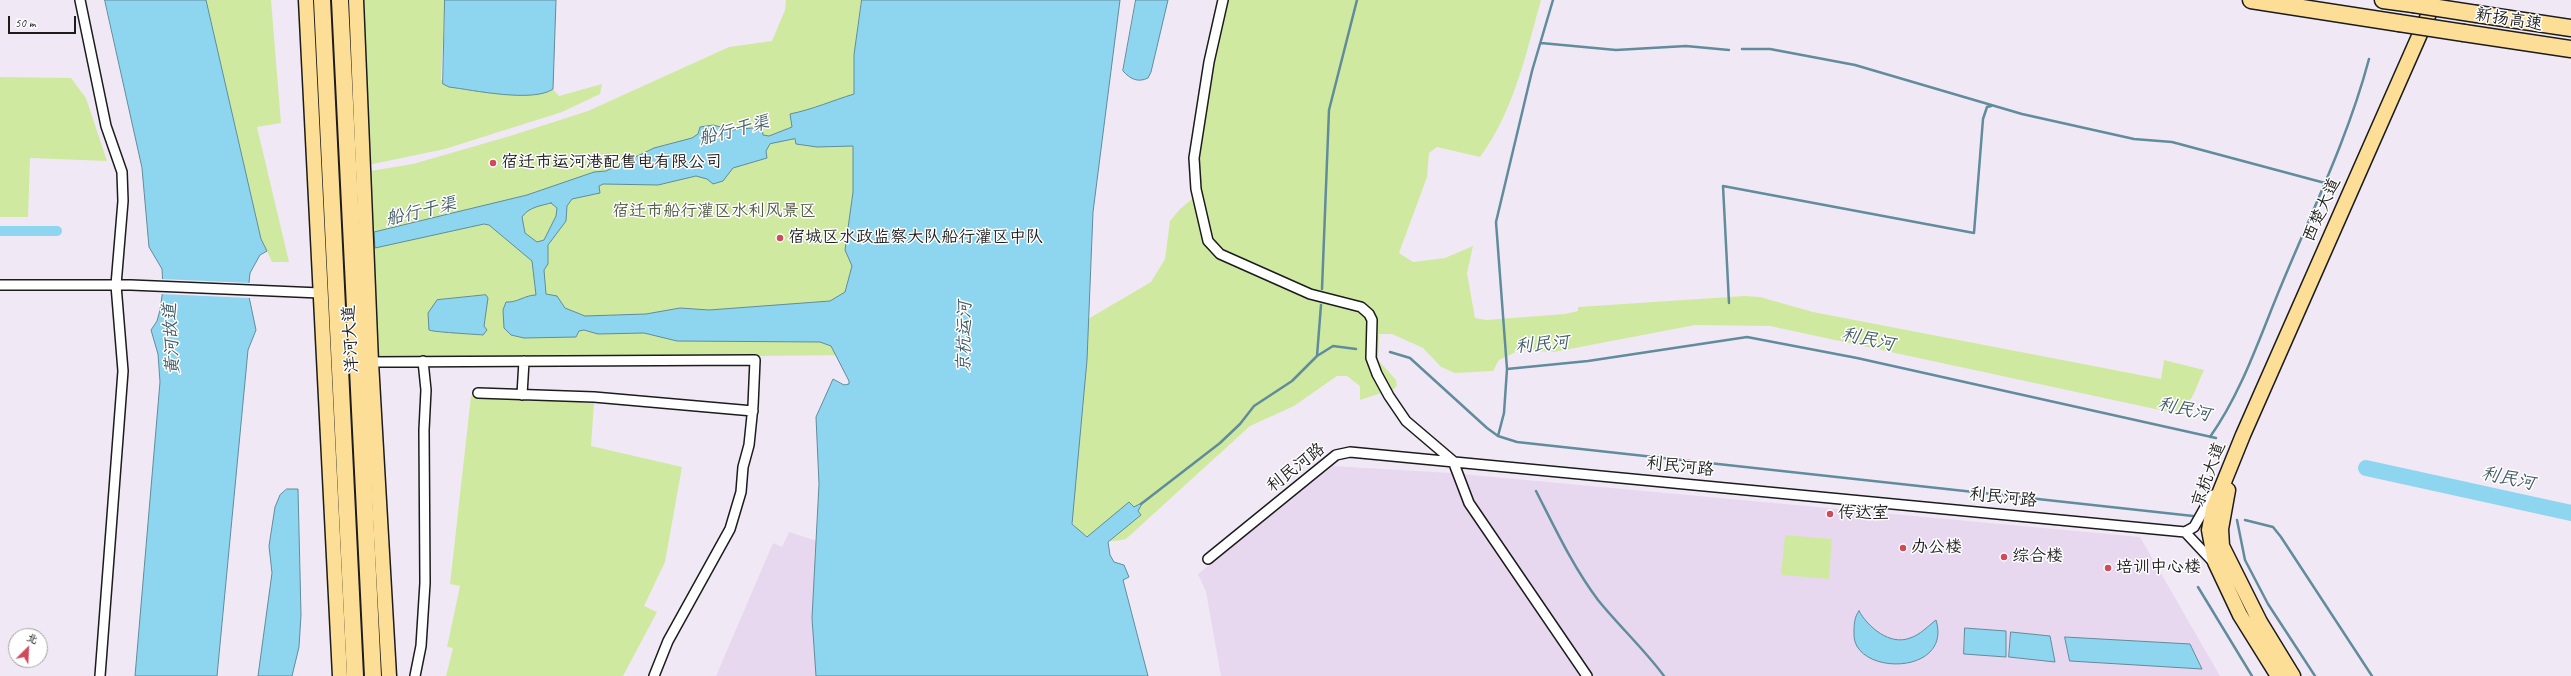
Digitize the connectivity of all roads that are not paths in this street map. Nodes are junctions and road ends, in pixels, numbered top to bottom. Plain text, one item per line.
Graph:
1 (80, 0) edge
2 (306, 0) edge
3 (322, 0) edge
4 (340, 0) edge
5 (356, 0) edge
6 (1223, 0) edge
7 (2251, 0) edge
8 (2383, 0) edge
9 (2435, 0) edge
10 (2571, 28) edge
11 (2571, 49) edge
12 (0, 285) edge
13 (116, 285) junction
14 (320, 293) junction
15 (524, 361) junction
16 (371, 362) junction
17 (423, 362) junction
18 (478, 393) dead end
19 (522, 395) junction
20 (753, 411) junction
21 (2243, 435) junction
22 (1454, 461) junction
23 (2185, 532) junction
24 (1208, 559) dead end
25 (2218, 568) junction
26 (100, 676) edge
27 (340, 676) edge
28 (355, 676) edge
29 (373, 676) edge
30 (389, 676) edge
31 (415, 676) edge
32 (654, 676) edge
33 (1587, 676) edge
34 (2278, 676) edge
35 (2293, 676) edge

1 - 13 street
2 - 14 main road, 洋河大道
3 - 28 highway, 洋河大道
4 - 29 highway, 洋河大道
5 - 16 main road, 洋河大道
6 - 22 street
7 - 11 highway, 新扬高速, bridge
8 - 10 highway, 新扬高速, bridge
9 - 21 main road, 西楚大道
12 - 13 street
13 - 14 street
13 - 26 street
14 - 27 main road, 洋河大道
15 - 17 street
15 - 19 street
15 - 20 street
16 - 17 street
16 - 30 main road, 洋河大道
17 - 31 street
18 - 19 street
19 - 20 street
20 - 32 street
21 - 23 street
21 - 25 main road, 京杭大道
21 - 35 main road, 京杭大道
22 - 23 street, 利民河路
22 - 24 street, 利民河路
22 - 33 street
23 - 25 street
25 - 34 main road, 京杭大道

